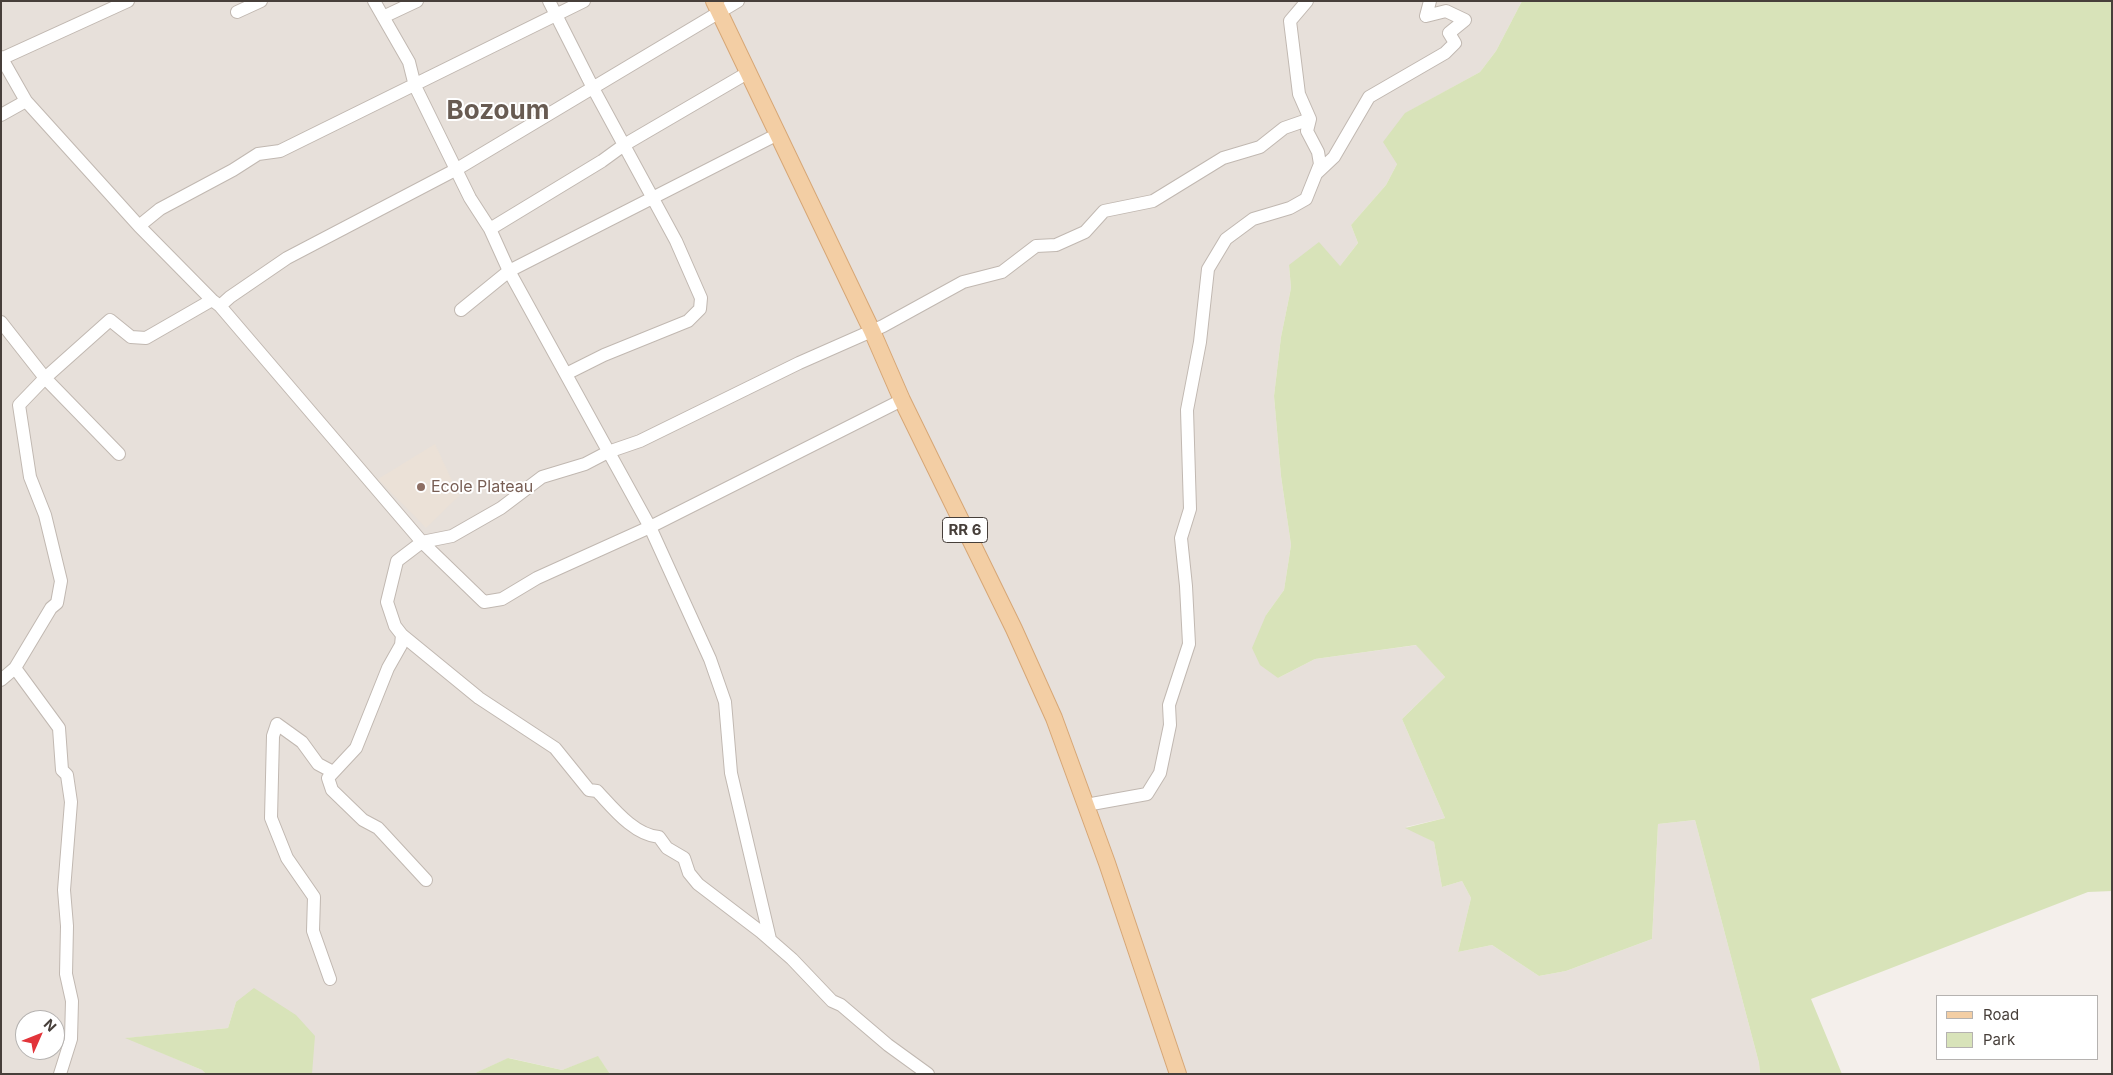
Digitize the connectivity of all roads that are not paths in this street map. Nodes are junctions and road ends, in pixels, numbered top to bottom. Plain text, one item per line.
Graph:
1 (128, 1) edge
2 (260, 1) edge
3 (374, 1) edge
4 (417, 1) edge
5 (549, 1) edge
6 (584, 1) edge
7 (738, 1) edge
8 (1307, 1) edge
9 (1430, 1) edge
10 (717, 7) edge
11 (237, 12) dead end
12 (554, 15) junction
13 (383, 17) junction
14 (2, 58) edge
15 (749, 72) junction
16 (415, 86) junction
17 (592, 88) junction
18 (26, 101) junction
19 (1, 115) edge
20 (1310, 119) junction
21 (778, 134) junction
22 (624, 145) junction
23 (457, 169) junction
24 (1315, 174) junction
25 (653, 198) junction
26 (139, 226) junction
27 (490, 229) junction
28 (509, 271) junction
29 (216, 303) junction
30 (461, 310) dead end
31 (1, 322) edge
32 (872, 331) junction
33 (566, 374) junction
34 (45, 378) junction
35 (902, 400) junction
36 (608, 452) junction
37 (119, 454) dead end
38 (650, 528) junction
39 (422, 542) junction
40 (402, 635) junction
41 (15, 668) junction
42 (1, 680) edge
43 (333, 772) junction
44 (1086, 805) junction
45 (426, 880) dead end
46 (770, 940) junction
47 (330, 978) dead end
48 (60, 1074) edge
49 (928, 1074) edge
50 (1178, 1074) edge

1 - 14 street
2 - 11 street
3 - 13 street
4 - 13 street
5 - 12 street
6 - 12 street
7 - 10 street
8 - 20 street
9 - 24 street
10 - 15 main road, RR 6
10 - 17 street
12 - 16 street
12 - 17 street
13 - 16 street
14 - 18 street
15 - 21 main road, RR 6
15 - 22 street
16 - 23 street
16 - 26 street
17 - 22 street
17 - 23 street
18 - 19 street
18 - 26 street
20 - 24 street
20 - 32 street
21 - 25 street
21 - 32 main road, RR 6
22 - 25 street
22 - 27 street
23 - 27 street
23 - 29 street
24 - 44 street
25 - 28 street
25 - 33 street
26 - 29 street
27 - 28 street
28 - 30 street
28 - 33 street
29 - 34 street
29 - 39 street
31 - 34 street
32 - 35 main road, RR 6
32 - 36 street
33 - 36 street
34 - 37 street
34 - 41 street
35 - 38 street
35 - 44 main road, RR 6
36 - 38 street
36 - 39 street
38 - 39 street
38 - 46 street
39 - 40 street
40 - 43 street
40 - 46 street
41 - 42 street
41 - 48 street
43 - 45 street
43 - 47 street
44 - 50 main road, RR 6
46 - 49 street

